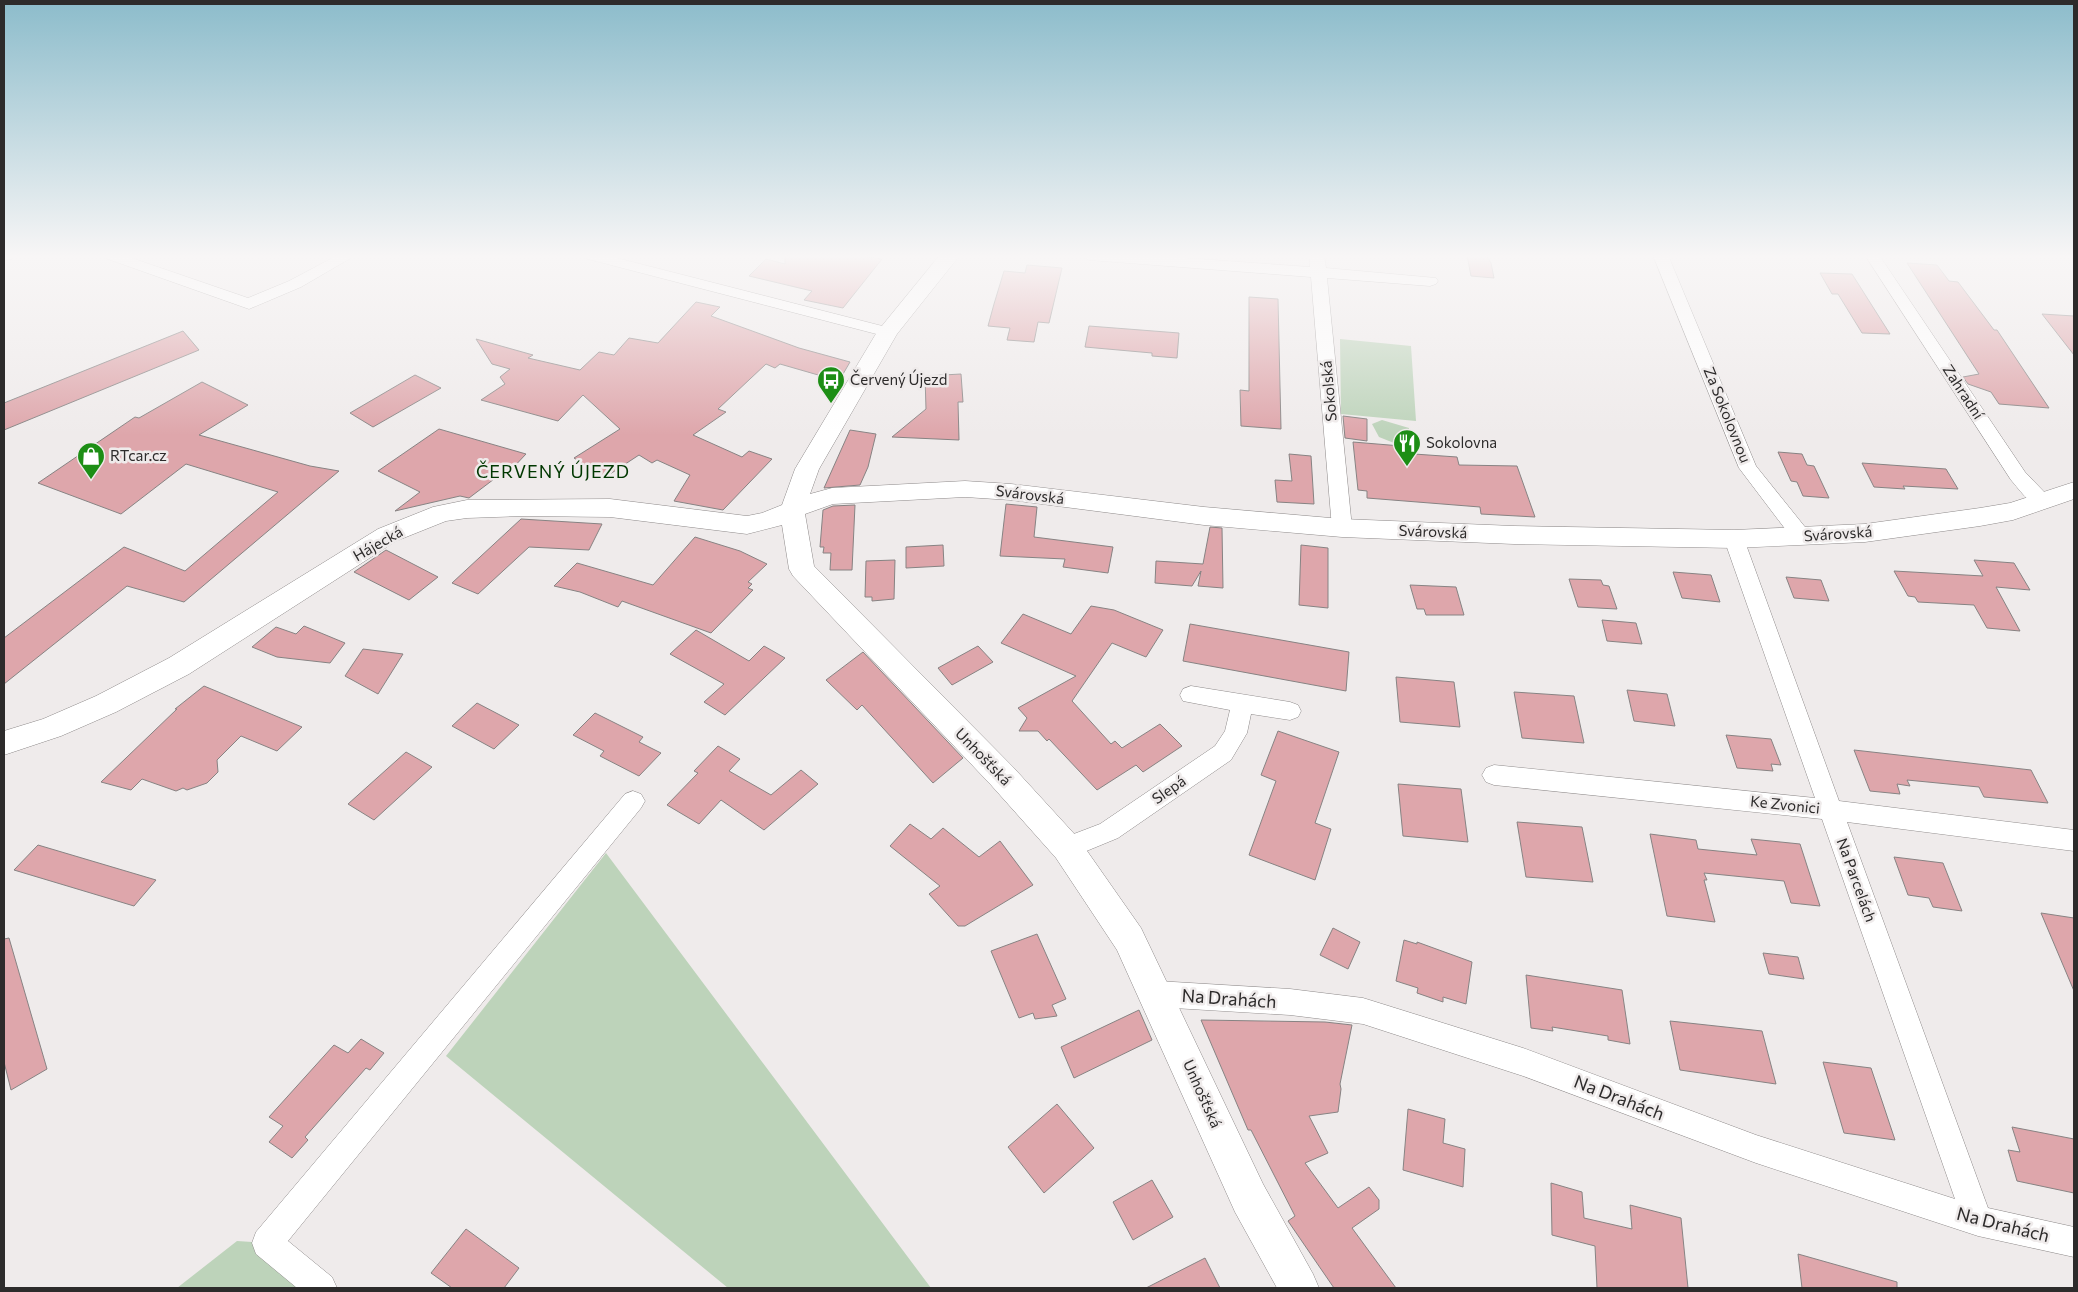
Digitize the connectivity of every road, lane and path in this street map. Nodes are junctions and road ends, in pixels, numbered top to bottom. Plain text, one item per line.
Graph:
1 (823, 315) edge
2 (901, 315) edge
3 (1322, 315) edge
4 (1685, 315) edge
5 (1912, 315) edge
6 (888, 332) junction
7 (2074, 490) edge
8 (2041, 501) junction
9 (792, 511) junction
10 (1342, 528) junction
11 (1802, 537) junction
12 (1734, 538) junction
13 (1191, 695) dead end
14 (1242, 704) junction
15 (1290, 711) dead end
16 (4, 743) edge
17 (1494, 775) dead end
18 (633, 801) dead end
19 (1831, 810) junction
20 (2074, 840) edge
21 (1067, 848) junction
22 (1157, 994) junction
23 (1978, 1221) junction
24 (2074, 1242) edge
25 (321, 1288) edge
26 (1300, 1288) edge

1 - 6 street
2 - 6 street, Unhošťská
3 - 10 street, Sokolská
4 - 11 street, Za Sokolovnou
5 - 8 street, Zahradní
6 - 9 street, Unhošťská
7 - 8 street, Svárovská
8 - 11 street, Svárovská
9 - 10 street, Svárovská
9 - 16 street, Hájecká
9 - 21 street, Unhošťská
10 - 12 street, Svárovská
11 - 12 street, Svárovská
12 - 19 street, Na Parcelách
13 - 14 street
14 - 15 street
14 - 21 street, Slepá
17 - 19 street, Ke Zvonici
18 - 25 street
19 - 20 street, Ke Zvonici
19 - 23 street, Na Parcelách
21 - 22 street, Unhošťská
22 - 23 street, Na Drahách
22 - 26 street, Unhošťská
23 - 24 street, Na Drahách

